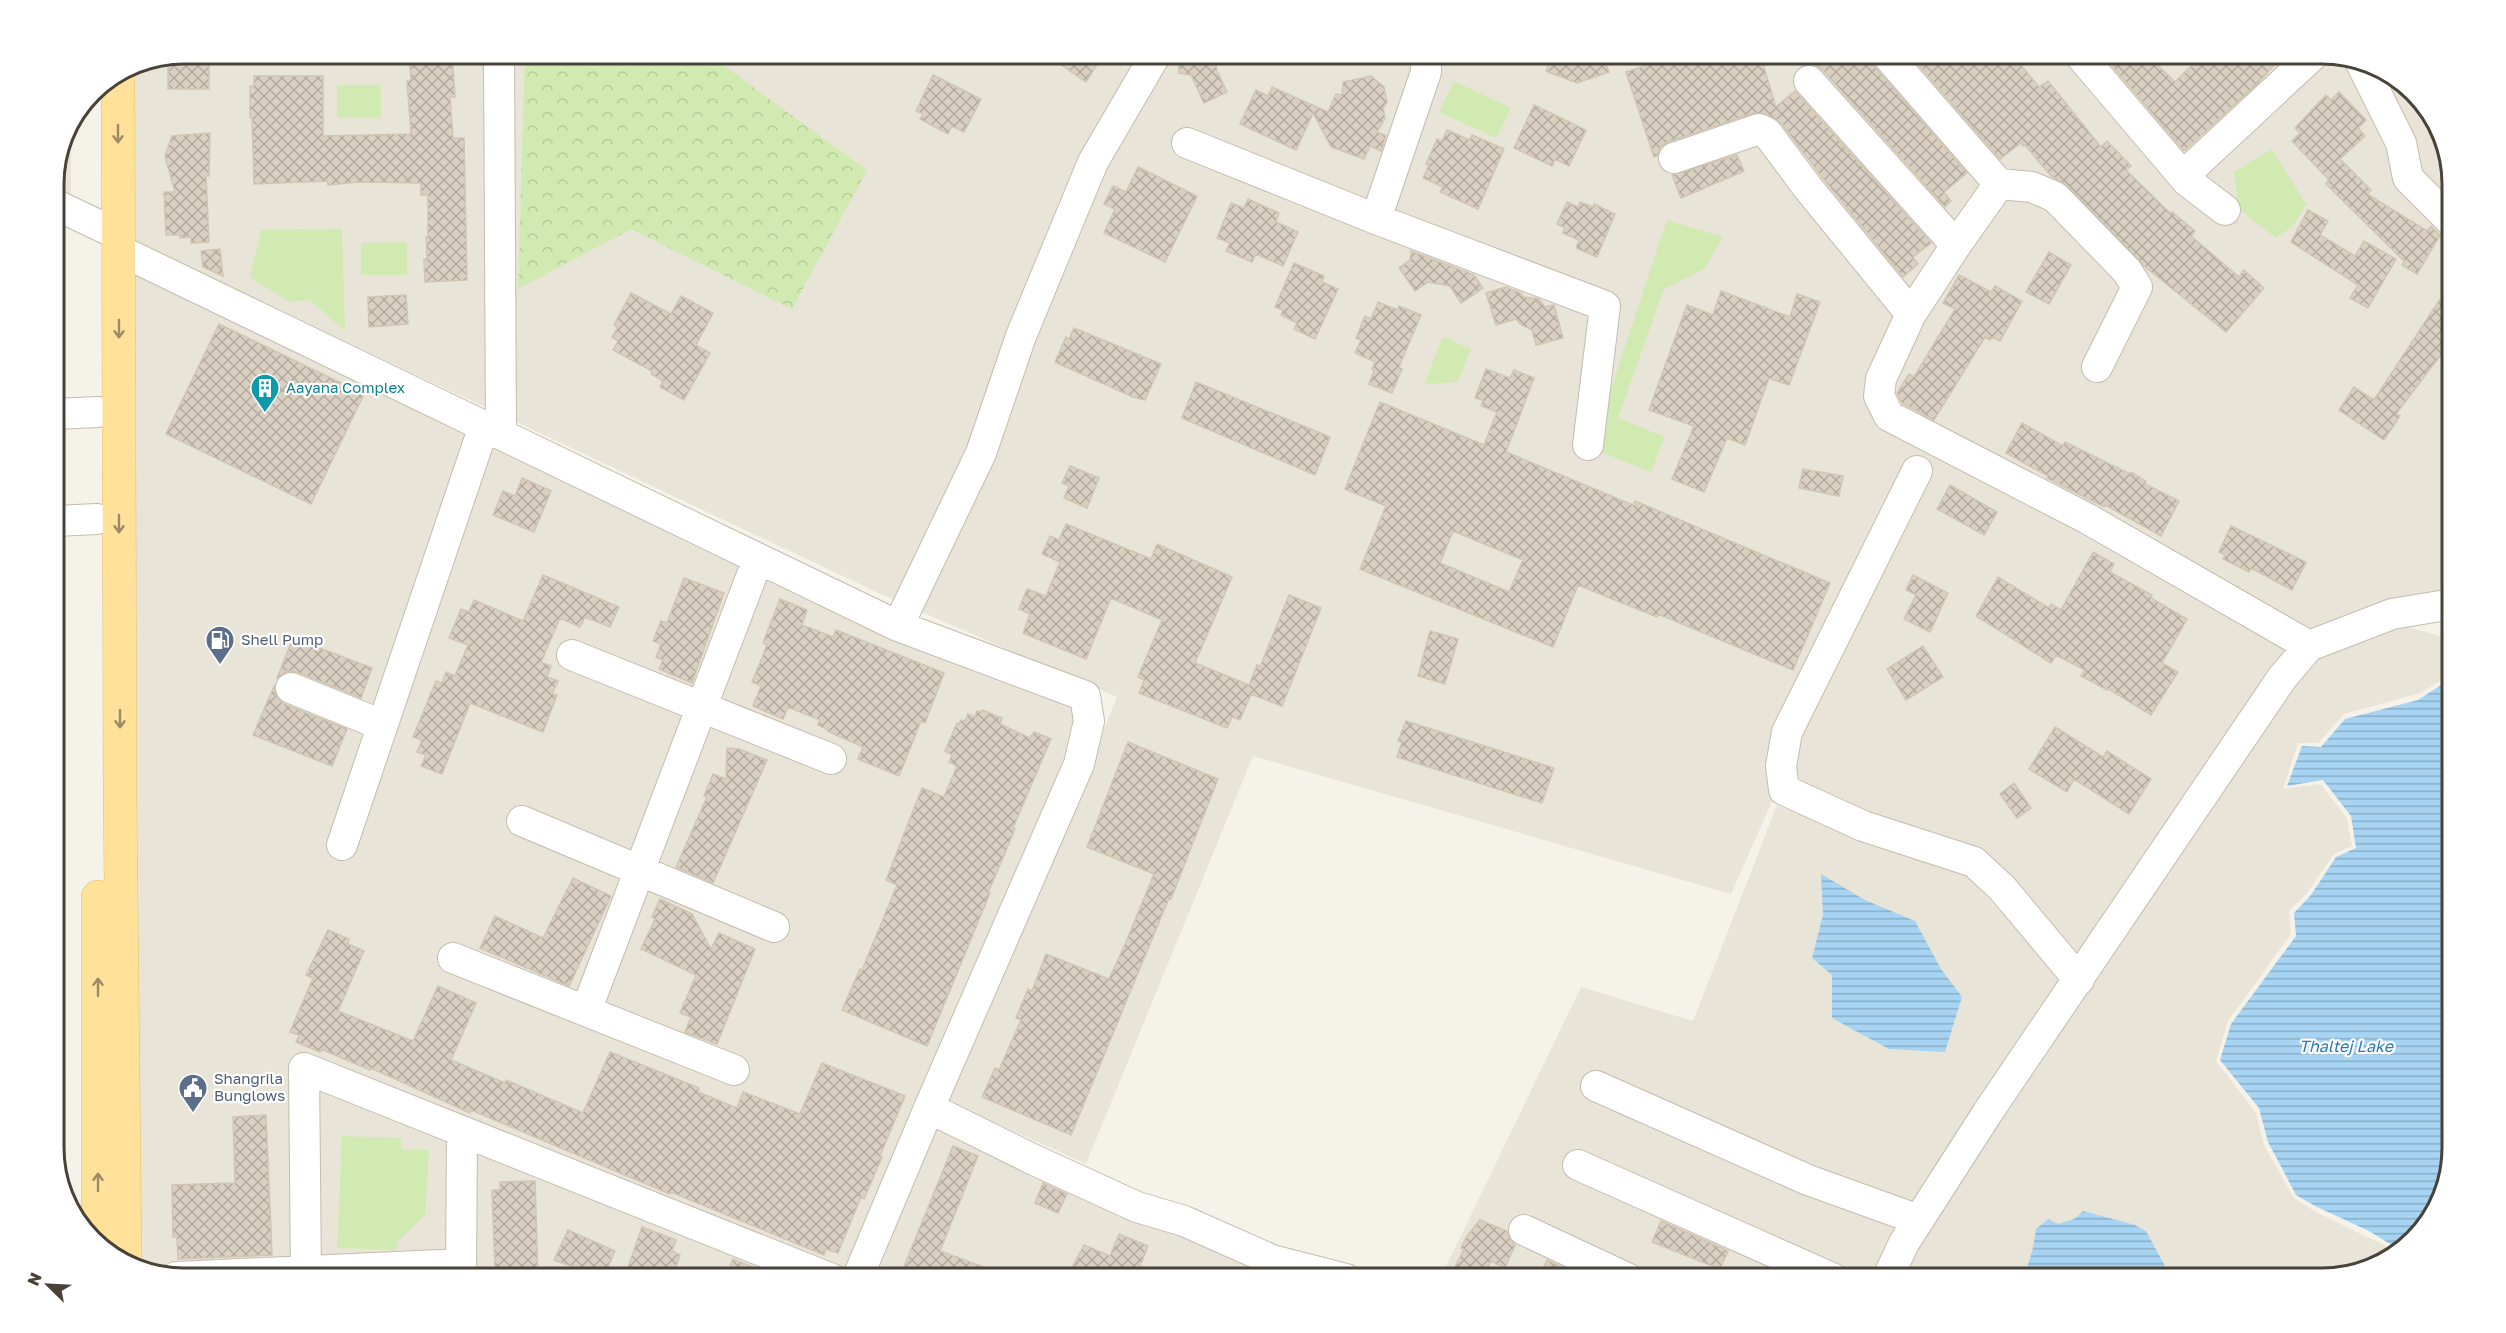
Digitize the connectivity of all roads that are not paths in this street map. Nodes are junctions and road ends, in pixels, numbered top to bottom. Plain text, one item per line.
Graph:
1 (499, 64) edge
2 (1150, 64) edge
3 (1426, 64) edge
4 (1895, 64) edge
5 (2088, 64) edge
6 (2302, 64) edge
7 (2366, 74) edge
8 (1809, 81) dead end
9 (118, 85) edge
10 (98, 102) edge
11 (1187, 143) dead end
12 (1674, 158) dead end
13 (2183, 176) junction
14 (1999, 184) junction
15 (65, 210) edge
16 (2225, 210) dead end
17 (2441, 211) edge
18 (1376, 219) junction
19 (111, 236) junction
20 (1956, 245) junction
21 (1911, 314) junction
22 (2097, 367) dead end
23 (98, 412) junction
24 (65, 414) edge
25 (492, 430) junction
26 (1588, 445) dead end
27 (1917, 471) dead end
28 (97, 519) junction
29 (65, 520) edge
30 (758, 559) junction
31 (2441, 606) edge
32 (898, 626) junction
33 (2309, 646) junction
34 (572, 655) dead end
35 (291, 688) dead end
36 (702, 707) junction
37 (382, 725) junction
38 (831, 759) dead end
39 (522, 821) dead end
40 (342, 845) dead end
41 (640, 870) junction
42 (774, 927) dead end
43 (453, 958) dead end
44 (2079, 980) junction
45 (586, 1011) junction
46 (734, 1070) dead end
47 (1596, 1086) dead end
48 (928, 1108) junction
49 (462, 1132) junction
50 (1578, 1165) dead end
51 (1919, 1220) junction
52 (1524, 1230) dead end
53 (98, 1231) edge
54 (125, 1252) edge
55 (306, 1268) edge
56 (461, 1268) edge
57 (804, 1268) edge
58 (862, 1268) edge
59 (1303, 1268) edge
60 (1605, 1268) edge
61 (1809, 1268) edge
62 (1892, 1268) edge

1 - 25 street
2 - 32 street
3 - 18 street
4 - 14 street
5 - 13 street
6 - 13 street
7 - 17 street
8 - 20 street
9 -> 19 main road
10 - 19 main road
11 - 18 street
12 - 21 street
13 - 16 street
14 - 20 street
14 - 22 street
15 - 19 street
18 - 26 street
19 - 23 main road
19 - 25 street
19 -> 54 main road
20 - 21 street
21 - 33 street
23 - 24 street
23 - 28 main road
25 - 30 street
25 - 37 street
27 - 44 street
28 - 29 street
53 -> 28 main road
30 - 32 street
30 - 36 street
31 - 33 street
32 - 48 street
33 - 44 street
34 - 36 street
35 - 37 street
36 - 38 street
36 - 41 street
37 - 40 street
39 - 41 street
41 - 42 street
41 - 45 street
43 - 45 street
44 - 51 street
45 - 46 street
47 - 51 street
48 - 58 street
48 - 59 street
49 - 55 street
49 - 56 street
49 - 57 street
50 - 61 street
51 - 62 street
52 - 60 street

